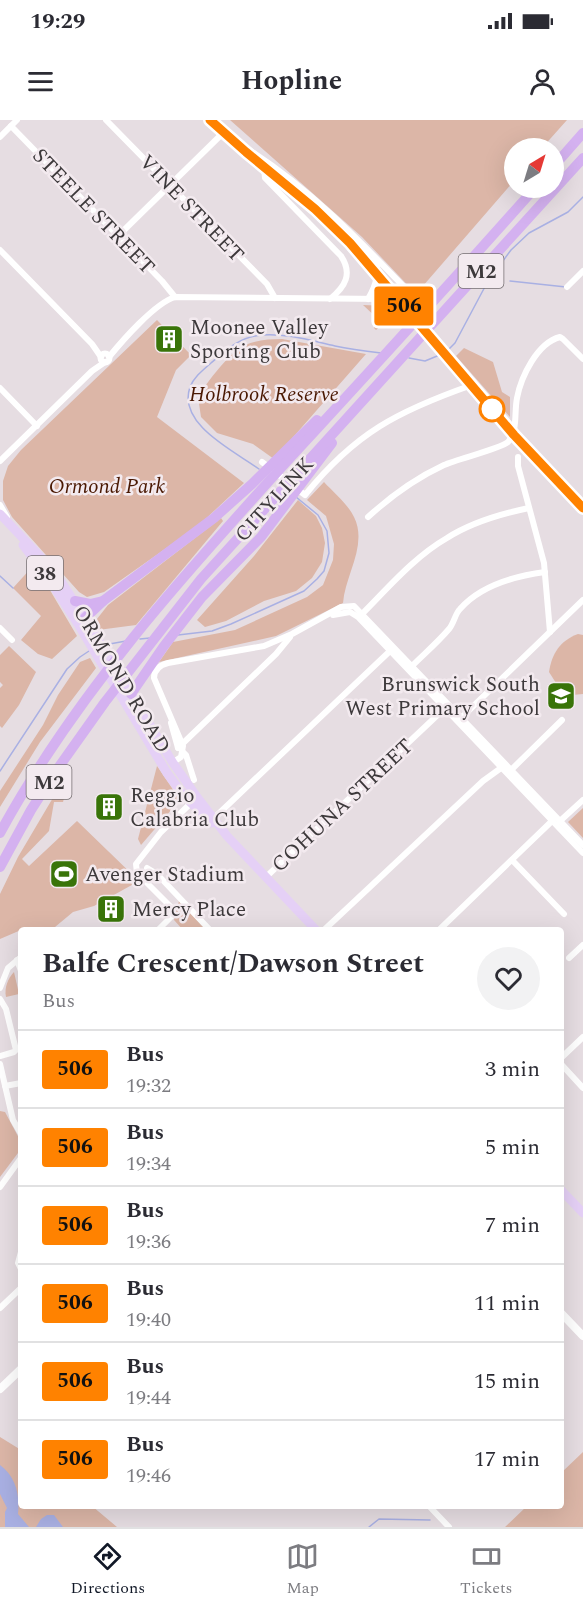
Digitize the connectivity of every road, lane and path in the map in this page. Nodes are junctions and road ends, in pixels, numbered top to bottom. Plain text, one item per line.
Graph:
1 (17, 120) edge
2 (106, 120) edge
3 (210, 120) edge
4 (11, 126) junction
5 (224, 133) junction
6 (583, 133) edge
7 (0, 137) edge
8 (564, 155) edge
9 (583, 158) edge
10 (264, 168) junction
11 (170, 185) junction
12 (526, 198) edge
13 (118, 236) junction
14 (0, 250) edge
15 (371, 254) junction
16 (583, 271) edge
17 (345, 284) junction
18 (567, 287) dead end
19 (174, 297) junction
20 (275, 298) junction
21 (329, 299) junction
22 (353, 299) junction
23 (368, 299) junction
24 (104, 357) junction
25 (583, 359) edge
26 (471, 385) junction
27 (0, 388) edge
28 (37, 426) junction
29 (514, 435) junction
30 (518, 457) dead end
31 (1, 461) edge
32 (262, 462) dead end
33 (301, 477) junction
34 (256, 487) junction
35 (0, 505) edge
36 (529, 508) junction
37 (583, 508) edge
38 (0, 514) edge
39 (368, 516) dead end
40 (0, 522) edge
41 (15, 528) junction
42 (545, 572) junction
43 (583, 600) edge
44 (75, 601) junction
45 (103, 601) junction
46 (360, 615) junction
47 (84, 625) junction
48 (0, 628) edge
49 (550, 632) junction
50 (292, 634) junction
51 (12, 640) dead end
52 (390, 651) junction
53 (412, 666) junction
54 (423, 681) junction
55 (128, 695) junction
56 (445, 708) junction
57 (461, 718) junction
58 (562, 720) dead end
59 (181, 747) junction
60 (499, 765) junction
61 (168, 766) junction
62 (509, 772) junction
63 (194, 780) dead end
64 (194, 800) junction
65 (583, 800) edge
66 (212, 819) junction
67 (552, 821) junction
68 (560, 821) junction
69 (0, 833) edge
70 (583, 845) edge
71 (583, 854) edge
72 (512, 860) junction
73 (0, 867) edge
74 (147, 868) dead end
75 (266, 877) junction
76 (564, 914) dead end
77 (161, 927) edge
78 (207, 927) edge
79 (313, 927) edge
80 (327, 927) edge
81 (442, 927) edge
82 (583, 945) edge
83 (569, 958) dead end
84 (18, 959) edge
85 (0, 988) edge
86 (0, 999) edge
87 (583, 1037) edge
88 (564, 1055) edge
89 (0, 1056) edge
90 (0, 1064) edge
91 (564, 1067) edge
92 (18, 1084) edge
93 (5, 1086) junction
94 (583, 1088) edge
95 (18, 1129) edge
96 (18, 1162) edge
97 (0, 1187) edge
98 (564, 1193) edge
99 (583, 1213) edge
100 (18, 1291) edge
101 (0, 1308) edge
102 (564, 1316) edge
103 (583, 1336) edge
104 (18, 1372) edge
105 (0, 1389) edge
106 (432, 1509) edge
107 (448, 1527) edge

1 - 4 street
2 - 11 street, VINE STREET
3 - 5 street
4 - 7 street
4 - 13 street, STEELE STREET
5 - 10 street
5 - 11 street
5 - 15 street
6 - 8 highway
9 - 33 highway, CITYLINK / M2
10 - 17 street
10 - 26 street
11 - 13 street
11 - 20 street, VINE STREET
12 - 34 highway, CITYLINK / M2
13 - 19 street, STEELE STREET
14 - 24 street
15 - 23 street
15 - 23 street
16 - 18 street
17 - 21 street
17 - 22 street
19 - 20 street
19 - 24 street
20 - 21 street
21 - 22 street
22 - 23 street
24 - 28 street
25 - 29 street
26 - 29 street
26 - 32 street
27 - 28 street
28 - 31 street
29 - 37 street
29 - 39 street
30 - 36 street
33 - 55 highway
33 - 73 highway, CITYLINK / M2
34 - 45 highway
34 - 69 highway, CITYLINK / M2
35 - 41 street
36 - 42 street
36 - 46 street
38 - 41 main road, ORMOND ROAD / 38
40 - 47 main road, ORMOND ROAD / 38
41 - 44 main road, ORMOND ROAD / 38
42 - 49 street
42 - 53 street
43 - 49 street
44 - 45 highway
44 - 47 main road, ORMOND ROAD / 38
45 - 47 highway
46 - 50 street
46 - 52 street
46 - 53 street
47 - 55 main road, ORMOND ROAD / 38
48 - 51 street
49 - 57 street
50 - 59 street
50 - 59 street
52 - 54 street
52 - 66 street
53 - 54 street
54 - 56 street
54 - 57 street
55 - 61 main road, ORMOND ROAD / 38
56 - 60 street
56 - 75 street, COHUNA STREET
57 - 62 street
58 - 62 street
59 - 61 street
59 - 63 street
60 - 62 street
60 - 80 street
61 - 64 main road, 38
62 - 67 street
62 - 68 street
64 - 66 main road, 38
64 - 77 street
65 - 68 street
66 - 75 main road, 38
67 - 71 street
67 - 72 street
68 - 70 street
72 - 76 street
72 - 81 street
74 - 78 street
75 - 79 main road, 38
82 - 83 street
84 - 85 street
86 - 89 street
87 - 88 street
90 - 93 street
91 - 94 street
92 - 93 street
93 - 95 street
96 - 97 street
98 - 99 main road
100 - 101 street
102 - 103 street
104 - 105 street
106 - 107 street

